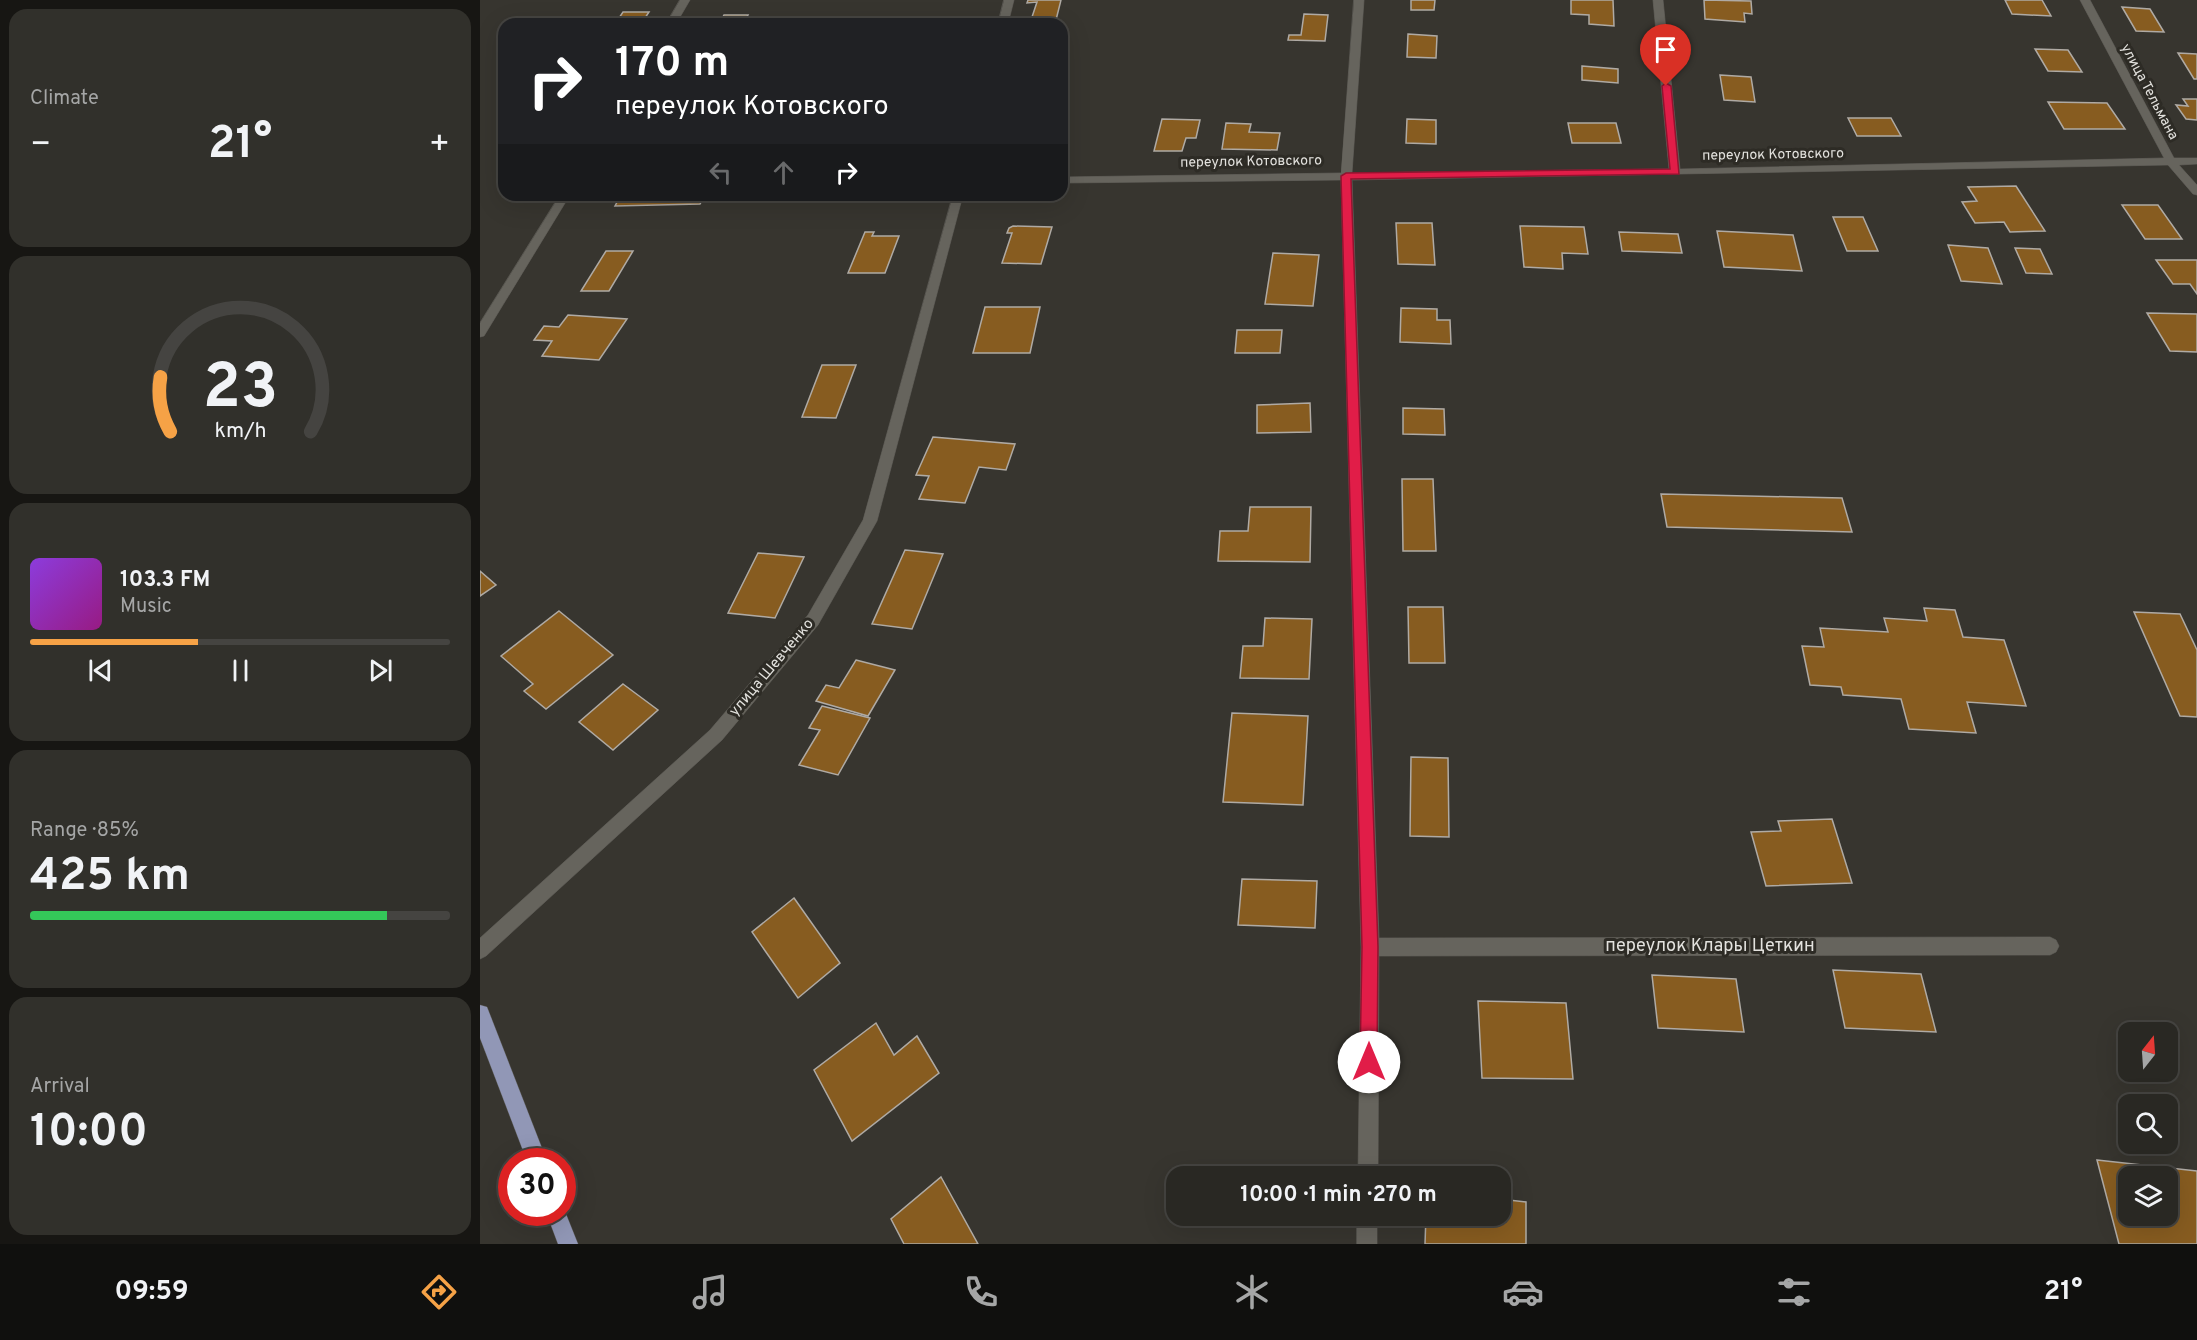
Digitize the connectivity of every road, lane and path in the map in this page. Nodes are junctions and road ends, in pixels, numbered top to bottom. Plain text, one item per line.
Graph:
1 (686, 0) edge
2 (1009, 0) edge
3 (1359, 0) edge
4 (1658, 0) edge
5 (2085, 0) edge
6 (675, 18) edge
7 (1004, 18) edge
8 (2197, 161) edge
9 (2171, 162) junction
10 (1675, 172) junction
11 (1346, 176) junction
12 (1068, 180) edge
13 (2197, 192) edge
14 (561, 201) edge
15 (956, 201) edge
16 (480, 333) edge
17 (2050, 946) dead end
18 (1370, 947) junction
19 (480, 950) edge
20 (480, 1014) edge
21 (532, 1148) edge
22 (1368, 1166) edge
23 (561, 1226) edge
24 (1367, 1226) edge
25 (568, 1244) edge
26 (1367, 1244) edge

1 - 6 street
2 - 7 street
3 - 11 street
4 - 10 street
5 - 9 street, улица Тельмана
8 - 9 street, переулок Котовского
9 - 10 street, переулок Котовского
9 - 13 street, улица Тельмана
10 - 11 street, переулок Котовского
11 - 12 street, переулок Котовского
11 - 18 street
14 - 16 street
15 - 19 street, улица Шевченко
17 - 18 street, переулок Клары Цеткин
18 - 22 street
20 - 21 main road
23 - 25 main road
24 - 26 street

